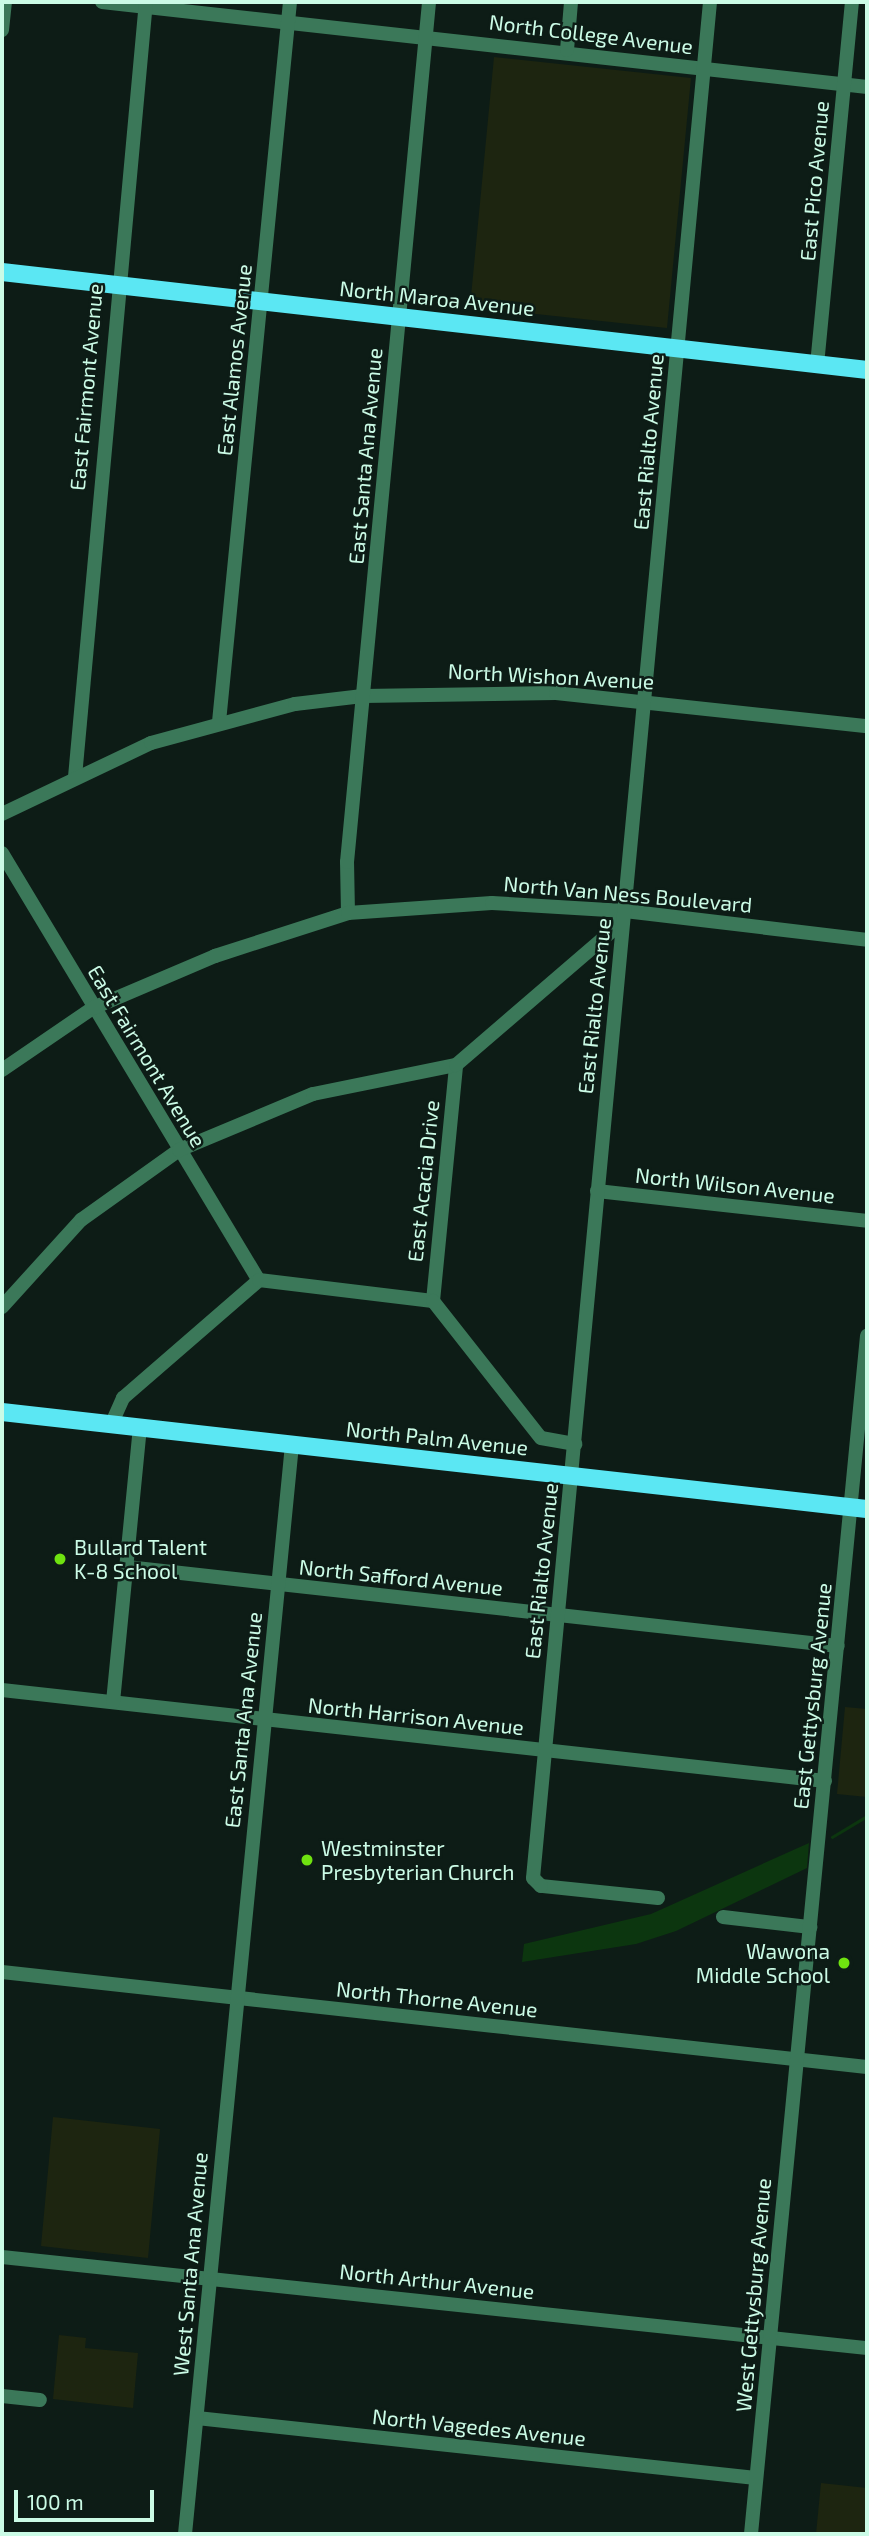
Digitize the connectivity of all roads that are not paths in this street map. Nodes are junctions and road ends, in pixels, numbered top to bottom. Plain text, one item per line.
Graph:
1 (5, 2) edge
2 (102, 2) edge
3 (290, 2) edge
4 (429, 2) edge
5 (571, 2) edge
6 (710, 2) edge
7 (852, 2) edge
8 (146, 4) edge
9 (288, 22) junction
10 (2, 30) edge
11 (426, 36) junction
12 (567, 50) junction
13 (704, 68) junction
14 (844, 85) junction
15 (867, 87) edge
16 (2, 272) edge
17 (117, 288) junction
18 (262, 301) junction
19 (398, 318) junction
20 (678, 350) junction
21 (817, 365) junction
22 (867, 370) edge
23 (363, 696) junction
24 (646, 701) junction
25 (219, 722) junction
26 (867, 726) edge
27 (75, 777) junction
28 (2, 814) edge
29 (2, 853) edge
30 (625, 911) junction
31 (348, 914) junction
32 (867, 940) edge
33 (93, 1007) junction
34 (456, 1065) junction
35 (2, 1070) edge
36 (179, 1150) junction
37 (597, 1191) junction
38 (867, 1221) edge
39 (259, 1280) junction
40 (433, 1301) junction
41 (2, 1307) edge
42 (867, 1336) edge
43 (2, 1412) edge
44 (111, 1425) junction
45 (140, 1429) junction
46 (575, 1444) junction
47 (292, 1445) junction
48 (572, 1475) junction
49 (859, 1509) edge
50 (127, 1567) junction
51 (278, 1585) junction
52 (557, 1616) junction
53 (838, 1646) junction
54 (2, 1690) edge
55 (113, 1702) junction
56 (264, 1720) junction
57 (544, 1751) junction
58 (825, 1781) junction
59 (658, 1899) dead end
60 (723, 1917) dead end
61 (810, 1927) junction
62 (2, 1972) edge
63 (237, 1998) junction
64 (796, 2060) junction
65 (867, 2067) edge
66 (2, 2257) edge
67 (210, 2278) junction
68 (771, 2336) junction
69 (867, 2348) edge
70 (2, 2396) edge
71 (40, 2399) dead end
72 (197, 2418) junction
73 (756, 2478) junction
74 (185, 2534) edge
75 (751, 2534) edge

1 - 10 street
2 - 8 street, North College Avenue
3 - 9 street, East Alamos Avenue
4 - 11 street, East Santa Ana Avenue
5 - 12 street
6 - 13 street, East Rialto Avenue
7 - 14 street, East Pico Avenue
8 - 9 street, North College Avenue
8 - 17 street, East Fairmont Avenue
9 - 11 street, North College Avenue
9 - 18 street, East Alamos Avenue
11 - 12 street, North College Avenue
11 - 19 street, East Santa Ana Avenue
12 - 13 street, North College Avenue
13 - 14 street, North College Avenue
13 - 20 street, East Rialto Avenue
14 - 15 street, North College Avenue
14 - 21 street, East Pico Avenue
16 - 17 main road, North Maroa Avenue
17 - 18 main road, North Maroa Avenue
17 - 27 street, East Fairmont Avenue
18 - 19 main road, North Maroa Avenue
18 - 25 street, East Alamos Avenue
19 - 20 main road, North Maroa Avenue
19 - 23 street, East Santa Ana Avenue
20 - 21 main road, North Maroa Avenue
20 - 24 street, East Rialto Avenue
21 - 22 main road, North Maroa Avenue
23 - 24 street, North Wishon Avenue
23 - 25 street, North Wishon Avenue
23 - 31 street, East Santa Ana Avenue
24 - 26 street, North Wishon Avenue
24 - 30 street, East Rialto Avenue
25 - 27 street, North Wishon Avenue
27 - 28 street, North Wishon Avenue
29 - 33 street, East Fairmont Avenue
30 - 31 street, North Van Ness Boulevard
30 - 32 street, North Van Ness Boulevard
30 - 34 street
30 - 37 street, East Rialto Avenue
31 - 33 street, North Van Ness Boulevard
33 - 35 street, North Van Ness Boulevard
33 - 36 street, East Fairmont Avenue
34 - 36 street
34 - 40 street, East Acacia Drive
36 - 39 street, East Fairmont Avenue
36 - 41 street
37 - 38 street, North Wilson Avenue
37 - 46 street, East Rialto Avenue
39 - 40 street
39 - 44 street
40 - 46 street
42 - 49 street, East Gettysburg Avenue
43 - 44 main road, North Palm Avenue
44 - 45 main road, North Palm Avenue
45 - 47 main road, North Palm Avenue
45 - 50 street
46 - 48 street, East Rialto Avenue
47 - 48 main road, North Palm Avenue
47 - 51 street, East Santa Ana Avenue
48 - 49 main road, North Palm Avenue
48 - 52 street, East Rialto Avenue
49 - 53 street, East Gettysburg Avenue
50 - 51 street, North Safford Avenue
50 - 55 street
51 - 52 street, North Safford Avenue
51 - 56 street, East Santa Ana Avenue
52 - 53 street, North Safford Avenue
52 - 57 street, East Rialto Avenue
53 - 58 street, East Gettysburg Avenue
54 - 55 street, North Harrison Avenue
55 - 56 street, North Harrison Avenue
56 - 57 street, North Harrison Avenue
56 - 63 street, East Santa Ana Avenue
57 - 58 street, North Harrison Avenue
57 - 59 street, East Rialto Avenue
58 - 61 street, East Gettysburg Avenue
60 - 61 street
61 - 64 street, East Gettysburg Avenue
62 - 63 street, North Thorne Avenue
63 - 64 street, North Thorne Avenue
63 - 67 street, West Santa Ana Avenue
64 - 65 street, North Thorne Avenue
64 - 68 street, West Gettysburg Avenue
66 - 67 street, North Arthur Avenue
67 - 68 street, North Arthur Avenue
67 - 72 street, West Santa Ana Avenue
68 - 69 street, North Arthur Avenue
68 - 73 street, West Gettysburg Avenue
70 - 71 street
72 - 73 street, North Vagedes Avenue
72 - 74 street, West Santa Ana Avenue
73 - 75 street, West Gettysburg Avenue

